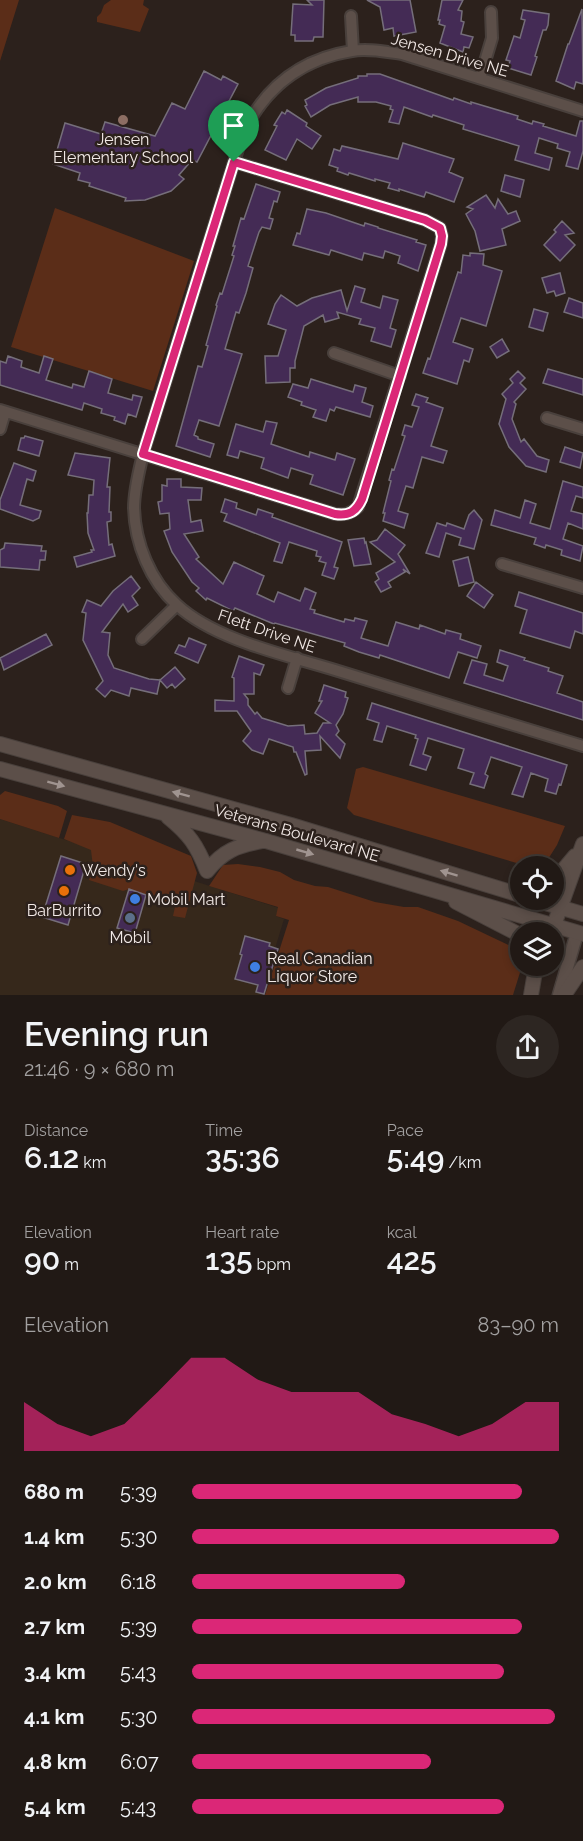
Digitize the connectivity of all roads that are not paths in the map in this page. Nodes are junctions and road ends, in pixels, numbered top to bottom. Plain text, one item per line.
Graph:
1 (491, 12) dead end
2 (351, 16) dead end
3 (353, 51) junction
4 (480, 78) junction
5 (583, 111) edge
6 (234, 162) junction
7 (334, 353) dead end
8 (400, 376) junction
9 (3, 411) edge
10 (547, 418) dead end
11 (0, 429) edge
12 (583, 429) edge
13 (143, 454) junction
14 (502, 564) dead end
15 (583, 588) edge
16 (177, 605) junction
17 (142, 639) dead end
18 (297, 658) junction
19 (288, 688) dead end
20 (0, 744) edge
21 (583, 746) edge
22 (0, 769) edge
23 (161, 812) junction
24 (266, 841) junction
25 (582, 846) edge
26 (564, 868) edge
27 (422, 885) junction
28 (505, 890) junction
29 (510, 890) edge
30 (510, 892) edge
31 (564, 897) edge
32 (564, 909) edge
33 (583, 914) edge
34 (532, 922) edge
35 (510, 930) edge
36 (564, 931) edge
37 (580, 934) edge
38 (583, 967) edge
39 (535, 976) edge
40 (539, 976) edge
41 (532, 995) edge
42 (559, 995) edge
43 (564, 995) edge

1 - 4 street
2 - 3 street
3 - 4 street, Jensen Drive NE
3 - 6 street, Jensen Drive NE
4 - 5 street, Jensen Drive NE
6 - 8 street
6 - 13 street, Jensen Drive NE
7 - 8 street
8 - 13 street
9 - 11 street
9 - 13 street
10 - 12 street
13 - 16 street, Flett Drive NE
14 - 15 street
16 - 17 street
16 - 18 street, Flett Drive NE
18 - 19 street
18 - 21 street, Flett Drive NE
28 -> 20 main road, Veterans Boulevard NE
22 -> 23 main road, Veterans Boulevard NE
23 - 24 main road, Veterans Boulevard NE
23 - 24 main road
24 -> 27 main road, Veterans Boulevard NE
25 - 26 main road
25 - 31 main road
27 - 34 main road, Veterans Boulevard NE
27 - 35 main road
28 - 29 main road
28 - 30 main road, Veterans Boulevard NE
32 - 33 main road
33 - 37 main road
36 - 37 main road, Veterans Boulevard NE
37 - 42 street
38 - 43 main road
39 - 41 main road
40 - 41 street

